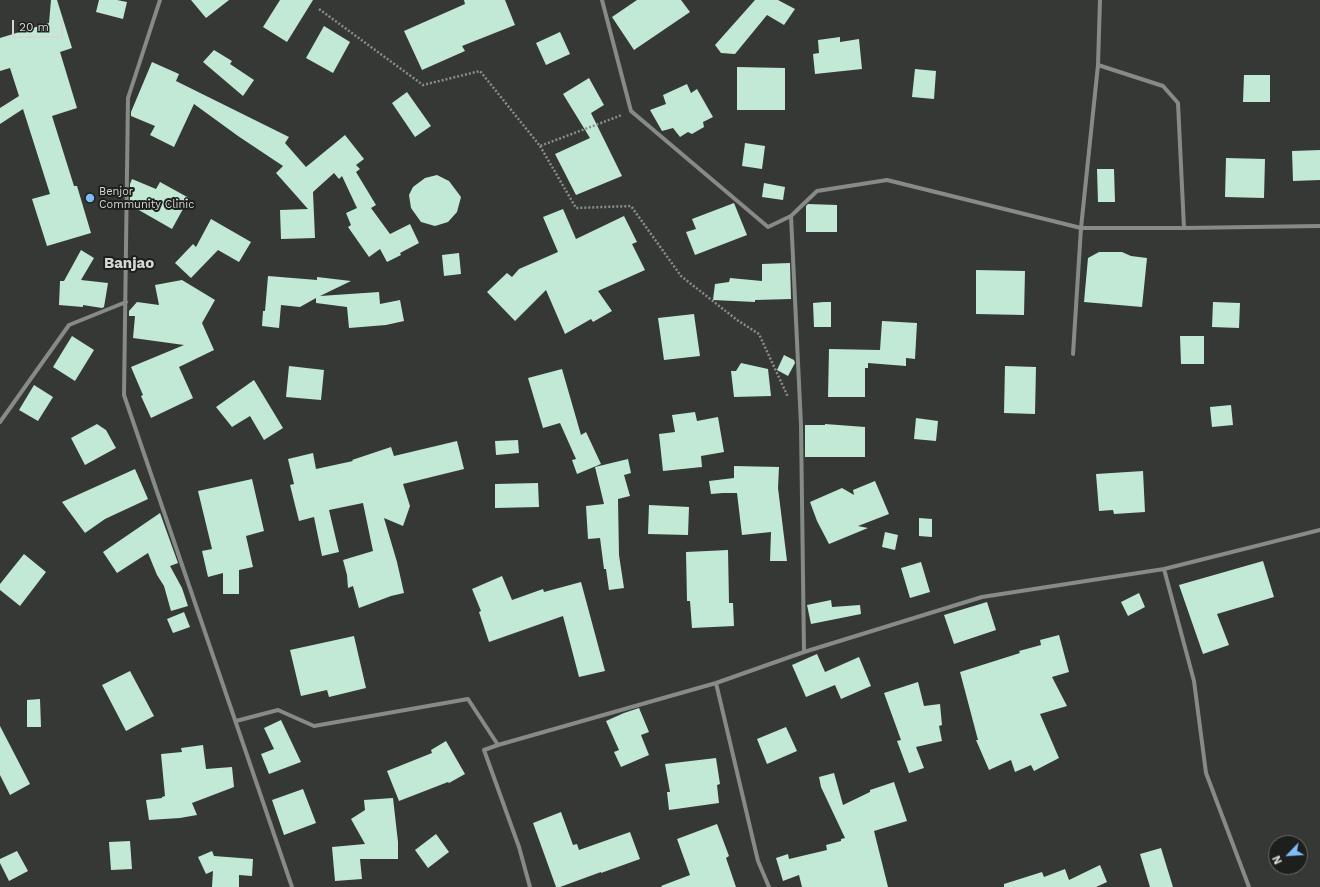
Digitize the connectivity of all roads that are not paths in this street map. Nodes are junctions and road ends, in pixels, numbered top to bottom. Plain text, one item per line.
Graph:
1 (160, 0) edge
2 (602, 0) edge
3 (1100, 0) edge
4 (1098, 65) junction
5 (791, 216) junction
6 (1320, 226) edge
7 (1081, 228) junction
8 (1184, 228) junction
9 (126, 302) junction
10 (1072, 354) dead end
11 (0, 422) edge
12 (1320, 530) edge
13 (1164, 569) junction
14 (804, 652) junction
15 (716, 683) junction
16 (236, 721) junction
17 (498, 745) junction
18 (292, 887) edge
19 (530, 887) edge
20 (769, 887) edge
21 (1249, 887) edge

1 - 9 street
2 - 5 street
3 - 4 street
4 - 7 street
4 - 8 street
5 - 7 street
5 - 14 street
6 - 8 street
7 - 8 street
7 - 10 street
9 - 11 street
9 - 16 street
12 - 13 street
13 - 14 street
13 - 21 street
14 - 15 street
15 - 17 street
15 - 20 street
16 - 17 street
16 - 18 street
17 - 19 street

